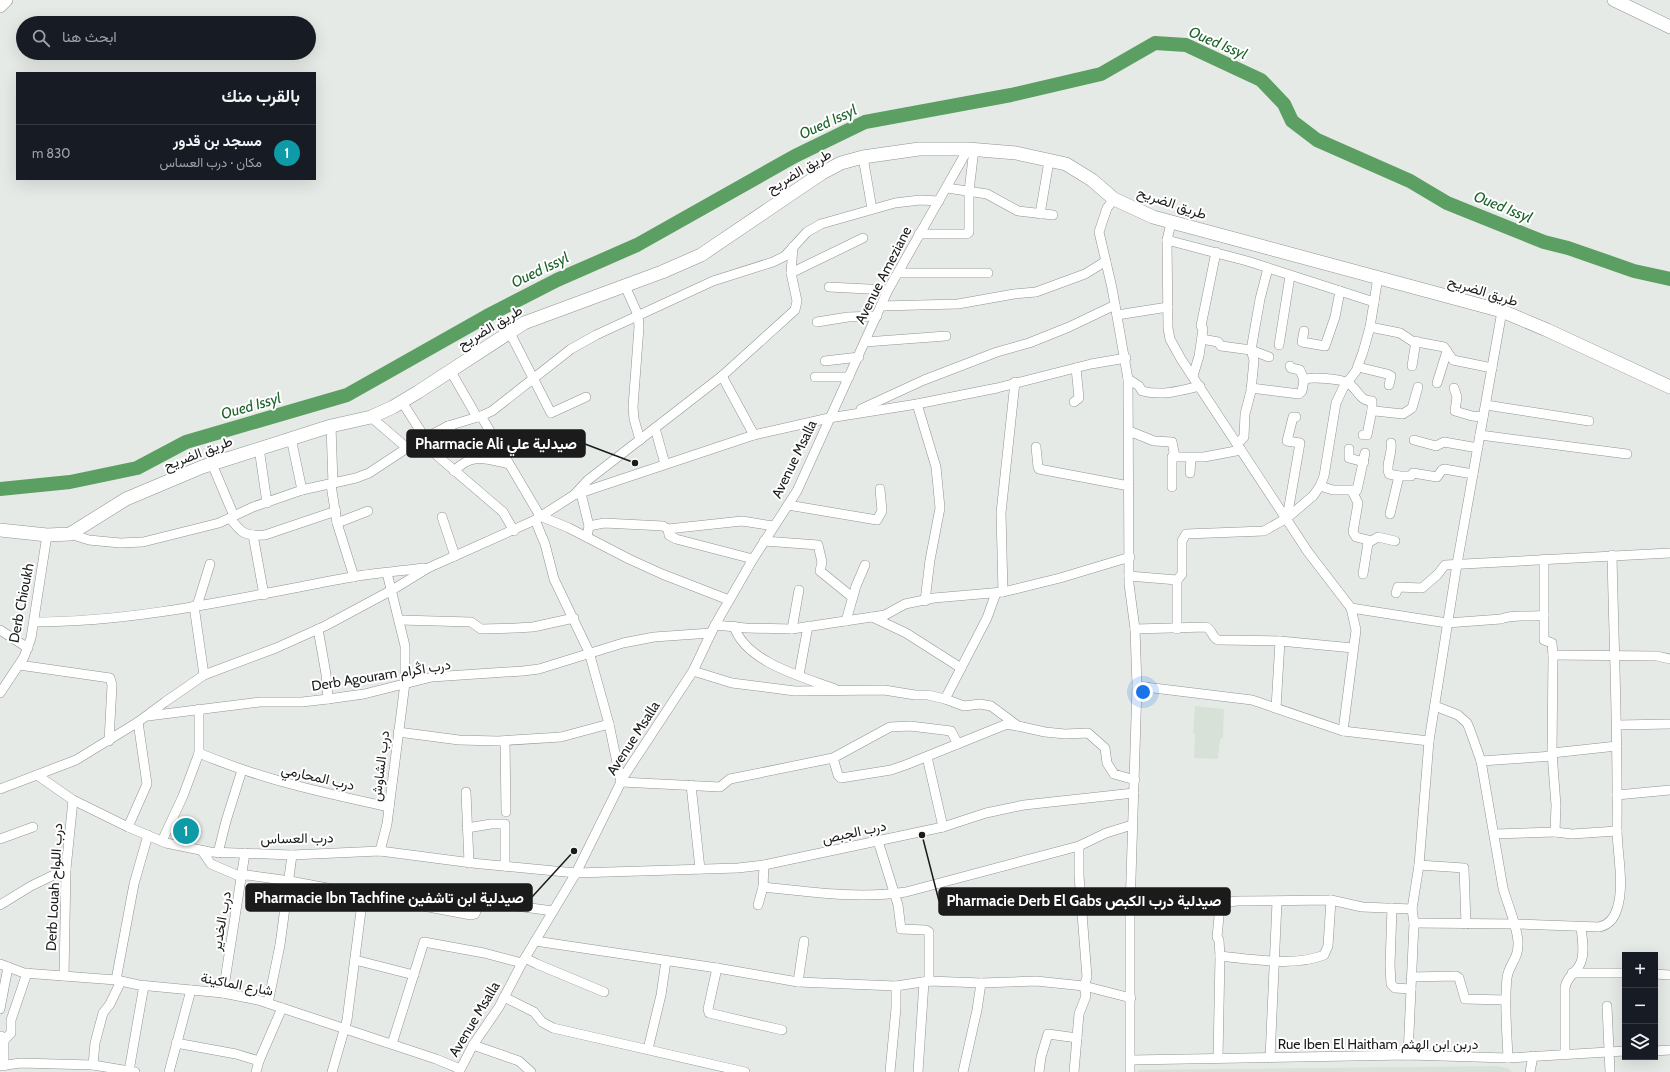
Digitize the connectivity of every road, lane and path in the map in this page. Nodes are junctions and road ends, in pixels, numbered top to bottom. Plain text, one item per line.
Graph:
1 (6, 0) edge
2 (1614, 0) edge
3 (1633, 4) edge
4 (0, 6) edge
5 (1670, 27) edge
6 (971, 149) junction
7 (863, 158) junction
8 (1049, 161) junction
9 (947, 188) junction
10 (969, 191) junction
11 (1114, 199) junction
12 (939, 201) junction
13 (872, 209) junction
14 (1040, 214) junction
15 (1053, 215) dead end
16 (1171, 223) junction
17 (919, 234) junction
18 (863, 238) dead end
19 (1167, 240) junction
20 (793, 247) junction
21 (1216, 252) junction
22 (1106, 261) junction
23 (1268, 268) junction
24 (791, 273) junction
25 (898, 273) junction
26 (988, 273) dead end
27 (1290, 276) junction
28 (1378, 277) junction
29 (625, 286) junction
30 (829, 288) dead end
31 (888, 290) junction
32 (1340, 291) junction
33 (1374, 302) junction
34 (1115, 305) junction
35 (880, 306) junction
36 (1168, 307) junction
37 (1502, 311) junction
38 (638, 315) junction
39 (877, 316) junction
40 (1117, 316) junction
41 (817, 322) dead end
42 (1370, 327) junction
43 (509, 331) junction
44 (1304, 331) dead end
45 (946, 336) dead end
46 (1202, 340) junction
47 (1416, 341) junction
48 (865, 342) junction
49 (1302, 342) junction
50 (1279, 345) dead end
51 (1251, 350) junction
52 (1446, 351) junction
53 (1300, 352) dead end
54 (859, 357) junction
55 (1269, 357) dead end
56 (1126, 358) junction
57 (825, 360) dead end
58 (1290, 366) dead end
59 (1412, 366) dead end
60 (1358, 367) junction
61 (1076, 368) junction
62 (1492, 368) junction
63 (450, 370) junction
64 (722, 376) junction
65 (849, 376) junction
66 (1193, 376) junction
67 (815, 377) dead end
68 (534, 379) junction
69 (1128, 379) junction
70 (1304, 380) junction
71 (1015, 382) junction
72 (1348, 383) junction
73 (1437, 383) dead end
74 (1390, 385) dead end
75 (1200, 386) junction
76 (1418, 387) dead end
77 (1670, 387) edge
78 (1251, 388) junction
79 (1454, 388) dead end
80 (586, 397) dead end
81 (402, 402) junction
82 (1074, 402) dead end
83 (916, 404) junction
84 (1486, 405) junction
85 (1372, 410) junction
86 (855, 413) junction
87 (479, 416) junction
88 (1296, 416) dead end
89 (371, 417) junction
90 (1483, 417) junction
91 (829, 418) junction
92 (1589, 421) dead end
93 (330, 426) junction
94 (448, 426) junction
95 (655, 428) junction
96 (1129, 431) junction
97 (754, 435) junction
98 (1363, 435) dead end
99 (1480, 435) junction
100 (292, 438) junction
101 (423, 439) junction
102 (640, 440) junction
103 (1414, 440) dead end
104 (1391, 443) dead end
105 (462, 447) dead end
106 (1036, 447) dead end
107 (1239, 447) junction
108 (259, 448) junction
109 (407, 448) junction
110 (1478, 448) junction
111 (1349, 449) dead end
112 (1365, 453) dead end
113 (1174, 454) junction
114 (1627, 454) dead end
115 (1191, 458) junction
116 (1364, 462) junction
117 (212, 464) junction
118 (509, 464) junction
119 (665, 464) junction
120 (454, 472) junction
121 (1190, 473) dead end
122 (1473, 474) junction
123 (1399, 476) junction
124 (332, 484) junction
125 (1129, 486) junction
126 (1320, 486) junction
127 (1172, 487) dead end
128 (880, 489) dead end
129 (302, 490) junction
130 (1352, 491) junction
131 (578, 492) junction
132 (267, 503) junction
133 (788, 505) junction
134 (368, 510) dead end
135 (336, 511) junction
136 (1390, 514) dead end
137 (232, 517) junction
138 (442, 517) dead end
139 (538, 518) junction
140 (1287, 518) junction
141 (337, 523) junction
142 (589, 526) junction
143 (773, 526) junction
144 (668, 529) junction
145 (0, 530) edge
146 (514, 531) junction
147 (70, 534) junction
148 (47, 535) junction
149 (253, 535) junction
150 (587, 537) junction
151 (764, 540) junction
152 (1395, 541) dead end
153 (1368, 543) junction
154 (1670, 553) edge
155 (1612, 555) junction
156 (455, 556) junction
157 (1130, 557) junction
158 (753, 559) junction
159 (1544, 559) junction
160 (210, 564) dead end
161 (1457, 564) junction
162 (865, 565) dead end
163 (428, 568) junction
164 (387, 573) junction
165 (1363, 574) dead end
166 (1129, 576) junction
167 (354, 577) junction
168 (1177, 580) junction
169 (392, 590) junction
170 (799, 590) dead end
171 (1000, 593) junction
172 (1396, 593) dead end
173 (264, 595) junction
174 (852, 597) junction
175 (729, 600) junction
176 (925, 601) junction
177 (196, 606) junction
178 (1351, 608) junction
179 (1544, 615) junction
180 (871, 616) junction
181 (574, 618) junction
182 (400, 620) junction
183 (846, 621) junction
184 (34, 622) junction
185 (1447, 623) junction
186 (734, 626) junction
187 (808, 626) junction
188 (1177, 628) junction
189 (713, 629) junction
190 (792, 629) junction
191 (1135, 629) junction
192 (0, 630) edge
193 (318, 630) junction
194 (1280, 641) junction
195 (28, 648) junction
196 (1353, 648) junction
197 (589, 652) junction
198 (1554, 655) junction
199 (1614, 656) junction
200 (1670, 659) edge
201 (19, 665) junction
202 (961, 668) junction
203 (694, 671) junction
204 (799, 674) junction
205 (204, 675) junction
206 (405, 684) junction
207 (1137, 686) junction
208 (840, 691) junction
209 (0, 693) edge
210 (328, 699) junction
211 (945, 699) junction
212 (1435, 706) junction
213 (1276, 708) junction
214 (199, 709) junction
215 (148, 716) junction
216 (138, 722) junction
217 (609, 724) junction
218 (1670, 724) edge
219 (1618, 725) junction
220 (1018, 726) junction
221 (1343, 731) junction
222 (398, 732) junction
223 (109, 741) junction
224 (505, 741) junction
225 (1429, 741) junction
226 (958, 744) junction
227 (1617, 746) junction
228 (199, 753) junction
229 (1552, 754) junction
230 (927, 757) junction
231 (833, 758) junction
232 (1481, 761) junction
233 (242, 770) junction
234 (37, 775) junction
235 (1135, 780) junction
236 (621, 782) junction
237 (691, 785) junction
238 (0, 789) edge
239 (1670, 790) edge
240 (466, 792) dead end
241 (1134, 793) junction
242 (1617, 795) junction
243 (74, 800) junction
244 (389, 807) junction
245 (506, 812) dead end
246 (1132, 825) junction
247 (33, 827) dead end
248 (128, 827) junction
249 (943, 827) junction
250 (468, 828) junction
251 (1617, 831) junction
252 (1555, 832) junction
253 (1494, 834) junction
254 (148, 835) junction
255 (0, 839) edge
256 (162, 841) junction
257 (878, 841) junction
258 (1079, 846) junction
259 (202, 851) junction
260 (380, 851) junction
261 (218, 852) junction
262 (245, 853) junction
263 (292, 855) junction
264 (470, 863) junction
265 (764, 865) junction
266 (1419, 865) junction
267 (505, 866) junction
268 (66, 869) junction
269 (700, 869) junction
270 (576, 873) junction
271 (243, 876) junction
272 (290, 881) junction
273 (763, 887) junction
274 (893, 894) junction
275 (363, 895) junction
276 (1331, 900) junction
277 (1277, 902) junction
278 (0, 905) edge
279 (758, 905) dead end
280 (1392, 908) junction
281 (1412, 909) junction
282 (553, 911) junction
283 (1414, 923) junction
284 (1466, 924) junction
285 (1516, 924) junction
286 (1581, 927) junction
287 (804, 941) dead end
288 (535, 942) junction
289 (1220, 956) junction
290 (355, 960) junction
291 (524, 960) junction
292 (666, 961) junction
293 (1275, 962) junction
294 (4, 966) edge
295 (717, 968) junction
296 (28, 973) junction
297 (1572, 973) junction
298 (1622, 974) edge
299 (1658, 974) edge
300 (414, 975) junction
301 (1670, 975) edge
302 (64, 976) junction
303 (1411, 977) junction
304 (118, 980) junction
305 (798, 982) junction
306 (927, 982) junction
307 (981, 983) junction
308 (144, 985) junction
309 (896, 986) junction
310 (1084, 986) junction
311 (1411, 989) junction
312 (190, 990) junction
313 (604, 992) dead end
314 (223, 993) junction
315 (504, 997) junction
316 (1131, 998) junction
317 (1505, 1000) junction
318 (268, 1003) junction
319 (0, 1006) edge
320 (1608, 1006) dead end
321 (282, 1008) junction
322 (345, 1029) junction
323 (782, 1030) dead end
324 (2, 1038) edge
325 (1077, 1038) junction
326 (176, 1042) junction
327 (392, 1044) junction
328 (473, 1045) junction
329 (648, 1049) junction
330 (1670, 1050) edge
331 (1609, 1051) junction
332 (1622, 1051) edge
333 (1658, 1051) edge
334 (1565, 1053) junction
335 (1408, 1055) junction
336 (1533, 1056) junction
337 (1218, 1058) junction
338 (1270, 1058) junction
339 (1508, 1058) junction
340 (1131, 1060) junction
341 (259, 1061) junction
342 (93, 1065) junction
343 (2, 1066) edge
344 (30, 1068) edge
345 (460, 1071) edge
346 (132, 1072) edge
347 (169, 1072) edge
348 (256, 1072) edge
349 (332, 1072) edge
350 (531, 1072) edge
351 (745, 1072) edge
352 (890, 1072) edge
353 (918, 1072) edge
354 (963, 1072) edge
355 (1039, 1072) edge
356 (1074, 1072) edge
357 (1130, 1072) edge
358 (1530, 1072) edge
359 (1610, 1072) edge

1 - 4 street
2 - 3 street
3 - 5 street
6 - 7 street, طريق الضريح
6 - 8 street, طريق الضريح
6 - 9 street, Avenue Ameziane
6 - 10 street
7 - 13 street
7 - 29 street, طريق الضريح
8 - 11 street, طريق الضريح
8 - 14 street
9 - 10 street
9 - 12 street, Avenue Ameziane
10 - 14 street
10 - 17 street
11 - 16 street, طريق الضريح
11 - 22 street
12 - 13 street
12 - 17 street, Avenue Ameziane
13 - 20 street
14 - 15 street
16 - 19 street
16 - 28 street, طريق الضريح
17 - 25 street, Avenue Ameziane
18 - 24 street
19 - 21 street
19 - 36 street
20 - 24 street
20 - 38 street
21 - 23 street
21 - 46 street
22 - 34 street
22 - 35 street
23 - 27 street
23 - 51 street
24 - 64 street
25 - 26 street
25 - 31 street, Avenue Ameziane
27 - 32 street
27 - 50 street
28 - 33 street
28 - 37 street, طريق الضريح
29 - 38 street
29 - 43 street, طريق الضريح
30 - 31 street
31 - 35 street, Avenue Ameziane
32 - 33 street
32 - 49 street
33 - 42 street
34 - 40 street
34 - 86 street
35 - 39 street, Avenue Ameziane
36 - 40 street
36 - 66 street
37 - 62 street
37 - 77 street, طريق الضريح
38 - 68 street
38 - 102 street
39 - 41 street
39 - 48 street, Avenue Ameziane
40 - 56 street
42 - 47 street
42 - 60 street
43 - 63 street, طريق الضريح
43 - 68 street
44 - 49 street
45 - 48 street
46 - 51 street
46 - 66 street
47 - 52 street
47 - 59 street
48 - 54 street, Avenue Ameziane
49 - 53 street
51 - 55 street
51 - 78 street
52 - 62 street
52 - 73 street
54 - 57 street
54 - 65 street, Avenue Ameziane
56 - 61 street
56 - 69 street
58 - 70 street
60 - 72 street
60 - 74 street
61 - 71 street
61 - 82 street
62 - 84 street
63 - 81 street, طريق الضريح
63 - 87 street
64 - 95 street
64 - 97 street
65 - 67 street
65 - 91 street, Avenue Ameziane
66 - 75 street
68 - 80 street
68 - 87 street
69 - 75 street
69 - 96 street
70 - 72 street
70 - 78 street
71 - 83 street
71 - 171 street
72 - 85 street
72 - 126 street
75 - 107 street
76 - 85 street
78 - 107 street
79 - 90 street
81 - 89 street, طريق الضريح
81 - 101 street
83 - 86 street
83 - 176 street
84 - 90 street
84 - 92 street
85 - 98 street
86 - 91 street
87 - 94 street
87 - 118 street
88 - 140 street
89 - 93 street, طريق الضريح
89 - 109 street
90 - 99 street
91 - 97 street
91 - 133 street, Avenue Msalla
93 - 100 street, طريق الضريح
93 - 124 street
94 - 101 street
94 - 105 street
95 - 102 street
95 - 119 street
96 - 113 street
96 - 125 street
97 - 119 street
99 - 110 street
99 - 114 street
100 - 108 street, طريق الضريح
100 - 129 street
101 - 109 street
101 - 120 street
102 - 131 street
103 - 110 street
104 - 123 street
106 - 125 street
107 - 115 street
107 - 140 street
108 - 117 street, طريق الضريح
108 - 132 street
109 - 124 street
110 - 122 street
111 - 116 street
112 - 116 street
113 - 115 street
113 - 127 street
115 - 121 street
116 - 130 street
117 - 137 street
117 - 147 street, طريق الضريح
118 - 120 street
118 - 139 street
119 - 131 street
120 - 146 street
122 - 123 street
122 - 161 street
123 - 136 street
124 - 129 street
124 - 135 street
125 - 157 street
126 - 130 street
126 - 140 street
128 - 133 street
129 - 132 street
130 - 153 street
131 - 139 street
131 - 142 street
132 - 137 street
133 - 143 street, Avenue Msalla
134 - 141 street
135 - 141 street
135 - 149 street
137 - 147 street
137 - 149 street
138 - 156 street
139 - 146 street
139 - 150 street
139 - 181 street
140 - 168 street
140 - 178 street
141 - 167 street
142 - 144 street
142 - 150 street
143 - 144 street
143 - 151 street, Avenue Msalla
144 - 158 street
145 - 148 street, طريق الضريح
146 - 156 street
147 - 148 street, طريق الضريح
148 - 184 street, Derb Chioukh
149 - 173 street
150 - 175 street
151 - 158 street, Avenue Msalla
151 - 174 street
152 - 153 street
153 - 165 street
154 - 155 street
155 - 159 street
155 - 199 street
156 - 163 street
157 - 166 street
157 - 171 street, Derb Agouram درب اڭرام
158 - 175 street, Avenue Msalla
159 - 161 street
159 - 179 street
160 - 177 street
161 - 172 street
161 - 185 street
162 - 174 street
163 - 164 street
163 - 169 street
164 - 167 street
164 - 169 street, درب الشاوش
166 - 168 street
166 - 191 street
167 - 173 street
168 - 188 street
169 - 182 street, درب الشاوش
169 - 193 street
170 - 190 street
171 - 176 street, Derb Agouram درب اڭرام
171 - 202 street
173 - 177 street
174 - 183 street
175 - 189 street, Avenue Msalla
176 - 180 street, Derb Agouram درب اڭرام
177 - 184 street
177 - 205 street
178 - 185 street
178 - 196 street
179 - 185 street
179 - 198 street
180 - 183 street, Derb Agouram درب اڭرام
180 - 202 street
181 - 182 street
181 - 197 street
182 - 206 street, درب الشاوش
183 - 187 street, Derb Agouram درب اڭرام
184 - 195 street, Derb Chioukh
185 - 212 street
186 - 189 street, Derb Agouram درب اڭرام
186 - 190 street, Derb Agouram درب اڭرام
186 - 204 street
187 - 190 street, Derb Agouram درب اڭرام
187 - 204 street
188 - 191 street
188 - 194 street
189 - 197 street, Derb Agouram درب اڭرام
189 - 203 street, Avenue Msalla
191 - 207 street
192 - 195 street
193 - 205 street
193 - 210 street
194 - 196 street
194 - 213 street
195 - 201 street, Derb Chioukh
196 - 221 street
197 - 206 street, Derb Agouram درب اڭرام
197 - 217 street
198 - 199 street
198 - 229 street
199 - 200 street
199 - 219 street
201 - 209 street, Derb Chioukh
201 - 223 street
202 - 211 street
203 - 208 street
203 - 236 street, Avenue Msalla
204 - 208 street
205 - 215 street
206 - 210 street, Derb Agouram درب اڭرام
206 - 222 street, درب الشاوش
207 - 213 street
207 - 235 street
208 - 211 street
210 - 214 street, Derb Agouram درب اڭرام
211 - 220 street
212 - 225 street
212 - 232 street
213 - 221 street
214 - 215 street, Derb Agouram درب اڭرام
214 - 228 street
215 - 216 street
216 - 223 street
216 - 248 street
217 - 224 street
217 - 236 street
218 - 219 street
219 - 227 street
220 - 226 street
220 - 235 street
221 - 225 street
222 - 224 street
222 - 244 street, درب الشاوش
223 - 234 street
224 - 245 street
225 - 266 street
226 - 230 street
226 - 231 street
227 - 229 street
227 - 242 street
228 - 233 street, درب المحارمي
228 - 256 street
229 - 232 street
229 - 252 street
230 - 231 street
230 - 249 street
231 - 237 street
232 - 253 street
233 - 244 street, درب المحارمي
233 - 261 street
234 - 238 street
234 - 243 street, درب العساس
235 - 241 street
236 - 237 street
236 - 270 street, Avenue Msalla
237 - 269 street
239 - 242 street
240 - 250 street
241 - 246 street
241 - 249 street, درب الجبص
242 - 251 street
243 - 248 street, درب العساس
243 - 268 street, Derb Louah درب اللواح
244 - 260 street, درب الشاوش
246 - 258 street
246 - 316 street
247 - 255 street
248 - 254 street, درب العساس
249 - 257 street, درب الجبص
250 - 264 street
250 - 267 street
251 - 252 street
251 - 286 street
252 - 253 street
253 - 285 street
254 - 256 street, درب العساس
254 - 304 street
256 - 259 street, درب العساس
257 - 265 street, درب الجبص
257 - 274 street
258 - 274 street
258 - 310 street
259 - 261 street, درب العساس
259 - 271 street
260 - 263 street, درب العساس
260 - 264 street, درب العساس
261 - 262 street, درب العساس
262 - 263 street, درب العساس
262 - 271 street, درب الخدير
263 - 272 street
264 - 267 street, درب العساس
265 - 269 street, درب الجبص
265 - 273 street
266 - 281 street
266 - 284 street
267 - 270 street, درب العساس
268 - 278 street
268 - 302 street, Derb Louah درب اللواح
269 - 270 street, درب الجبص
270 - 282 street, Avenue Msalla
271 - 272 street
271 - 314 street, درب الخدير
272 - 275 street
272 - 318 street
273 - 274 street
273 - 279 street
274 - 306 street
275 - 282 street
275 - 290 street
276 - 277 street
276 - 280 street
276 - 293 street
277 - 289 street
277 - 293 street
280 - 281 street
280 - 311 street
281 - 283 street
282 - 288 street, Avenue Msalla
283 - 284 street
283 - 303 street
284 - 285 street
285 - 286 street
285 - 317 street
286 - 297 street
287 - 305 street
288 - 291 street, Avenue Msalla
288 - 292 street
289 - 293 street
289 - 337 street
290 - 300 street
290 - 322 street
291 - 300 street
291 - 313 street
291 - 315 street, Avenue Msalla
292 - 295 street
292 - 329 street
293 - 338 street
294 - 296 street, شارع الماكينة
294 - 319 street
295 - 305 street
295 - 323 street
296 - 302 street, شارع الماكينة
296 - 324 street
297 - 298 street
297 - 334 street
299 - 301 street
300 - 327 street
302 - 304 street, شارع الماكينة
303 - 311 street
303 - 317 street
304 - 308 street, شارع الماكينة
304 - 342 street
305 - 309 street
306 - 307 street
306 - 309 street
306 - 353 street
307 - 310 street
307 - 354 street
308 - 312 street, شارع الماكينة
308 - 346 street
309 - 352 street
310 - 316 street
310 - 325 street
311 - 335 street
312 - 314 street, شارع الماكينة
312 - 326 street
314 - 318 street, شارع الماكينة
315 - 328 street, Avenue Msalla
315 - 329 street
316 - 340 street
317 - 339 street
318 - 321 street, شارع الماكينة
320 - 331 street
321 - 322 street, شارع الماكينة
321 - 341 street
322 - 327 street, شارع الماكينة
322 - 349 street
324 - 343 street
325 - 355 street
325 - 356 street
326 - 341 street
326 - 347 street
327 - 345 street, شارع الماكينة
328 - 345 street, Avenue Msalla
328 - 350 street
329 - 351 street
330 - 333 street
331 - 332 street, Rue Iben El Haitham دربن ابن الهثم
331 - 334 street, Rue Iben El Haitham دربن ابن الهثم
331 - 359 street
334 - 336 street, Rue Iben El Haitham دربن ابن الهثم
335 - 338 street, Rue Iben El Haitham دربن ابن الهثم
335 - 339 street, Rue Iben El Haitham دربن ابن الهثم
336 - 339 street, Rue Iben El Haitham دربن ابن الهثم
336 - 358 street
337 - 338 street, Rue Iben El Haitham دربن ابن الهثم
337 - 340 street, Rue Iben El Haitham دربن ابن الهثم
340 - 357 street
341 - 348 street
342 - 344 street
342 - 346 street
343 - 344 street

